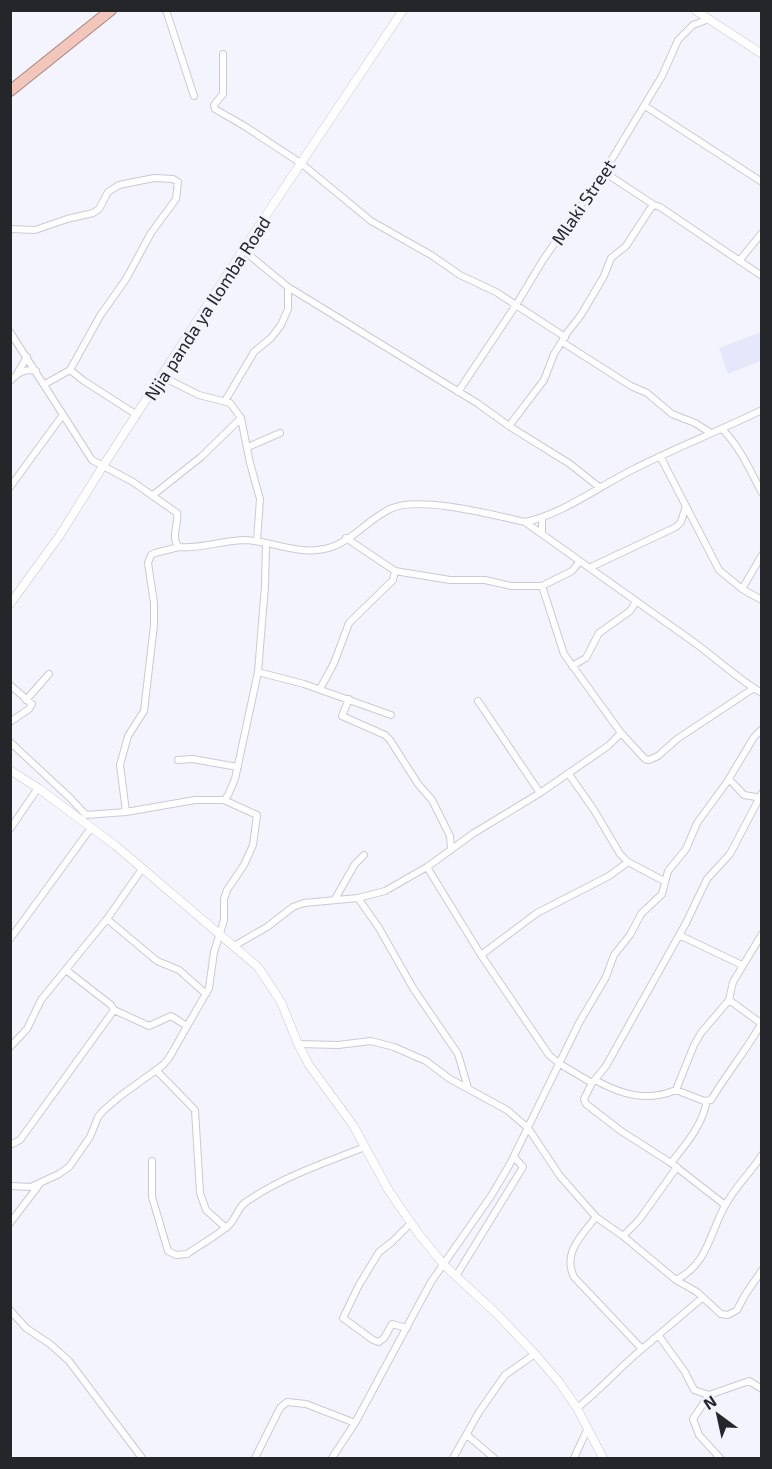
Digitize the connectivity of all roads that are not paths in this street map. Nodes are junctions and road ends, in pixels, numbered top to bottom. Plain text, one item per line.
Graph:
1 (111, 10) edge
2 (166, 10) edge
3 (403, 10) edge
4 (697, 11) edge
5 (710, 19) junction
6 (223, 54) dead end
7 (762, 54) edge
8 (10, 91) edge
9 (194, 96) dead end
10 (645, 106) junction
11 (302, 164) junction
12 (604, 172) junction
13 (762, 182) edge
14 (654, 206) junction
15 (10, 229) edge
16 (762, 233) edge
17 (243, 250) junction
18 (739, 261) junction
19 (762, 276) edge
20 (288, 286) junction
21 (516, 305) junction
22 (10, 332) edge
23 (563, 340) junction
24 (27, 357) junction
25 (70, 370) junction
26 (37, 371) junction
27 (18, 372) junction
28 (161, 376) junction
29 (10, 381) edge
30 (45, 384) junction
31 (458, 392) junction
32 (225, 401) junction
33 (762, 410) edge
34 (137, 415) junction
35 (62, 416) junction
36 (241, 418) junction
37 (509, 426) junction
38 (722, 429) junction
39 (280, 433) dead end
40 (711, 433) junction
41 (248, 447) junction
42 (660, 456) junction
43 (103, 466) junction
44 (10, 487) edge
45 (599, 487) junction
46 (762, 493) edge
47 (153, 495) junction
48 (686, 506) junction
49 (542, 517) junction
50 (694, 521) junction
51 (525, 522) junction
52 (679, 525) junction
53 (542, 534) junction
54 (346, 538) junction
55 (257, 541) junction
56 (266, 544) junction
57 (179, 547) junction
58 (762, 555) edge
59 (580, 561) junction
60 (591, 567) junction
61 (395, 571) junction
62 (542, 585) junction
63 (742, 589) junction
64 (762, 600) edge
65 (636, 602) junction
66 (11, 604) edge
67 (572, 666) junction
68 (258, 672) junction
69 (49, 674) dead end
70 (10, 685) edge
71 (753, 688) junction
72 (320, 689) junction
73 (762, 693) edge
74 (349, 699) junction
75 (27, 700) junction
76 (478, 701) dead end
77 (391, 715) dead end
78 (10, 722) edge
79 (762, 729) edge
80 (621, 733) junction
81 (10, 741) edge
82 (178, 760) dead end
83 (580, 765) junction
84 (238, 767) junction
85 (10, 770) edge
86 (568, 773) junction
87 (729, 779) junction
88 (575, 784) junction
89 (38, 788) junction
90 (540, 793) junction
91 (761, 796) edge
92 (224, 800) junction
93 (126, 812) junction
94 (91, 828) junction
95 (10, 829) edge
96 (451, 849) junction
97 (364, 855) dead end
98 (628, 862) junction
99 (427, 867) junction
100 (142, 869) junction
101 (664, 881) junction
102 (358, 898) junction
103 (335, 899) junction
104 (107, 919) junction
105 (762, 934) edge
106 (220, 935) junction
107 (679, 935) junction
108 (10, 939) edge
109 (760, 942) edge
110 (234, 946) junction
111 (481, 955) junction
112 (742, 965) junction
113 (66, 970) junction
114 (206, 994) junction
115 (729, 1000) junction
116 (114, 1010) junction
117 (761, 1024) edge
118 (187, 1026) junction
119 (298, 1044) junction
120 (10, 1047) edge
121 (560, 1064) junction
122 (156, 1070) junction
123 (594, 1082) junction
124 (468, 1088) junction
125 (676, 1090) junction
126 (707, 1101) junction
127 (528, 1128) junction
128 (10, 1145) edge
129 (365, 1147) junction
130 (762, 1155) edge
131 (514, 1157) junction
132 (152, 1161) dead end
133 (674, 1165) junction
134 (39, 1184) junction
135 (10, 1186) edge
136 (725, 1205) junction
137 (596, 1217) junction
138 (10, 1223) edge
139 (411, 1223) junction
140 (226, 1228) junction
141 (623, 1236) junction
142 (444, 1265) junction
143 (762, 1270) edge
144 (456, 1276) junction
145 (676, 1280) junction
146 (752, 1284) junction
147 (762, 1287) edge
148 (702, 1298) junction
149 (10, 1311) edge
150 (406, 1328) junction
151 (659, 1336) junction
152 (642, 1349) junction
153 (535, 1354) junction
154 (762, 1389) edge
155 (709, 1395) junction
156 (576, 1408) junction
157 (355, 1424) junction
158 (587, 1430) junction
159 (467, 1436) junction
160 (142, 1458) edge
161 (255, 1458) edge
162 (332, 1458) edge
163 (453, 1458) edge
164 (494, 1458) edge
165 (574, 1458) edge
166 (603, 1458) edge
167 (720, 1458) edge

1 - 8 highway
2 - 9 street
3 - 11 street, Njia panda ya Ilomba Road
4 - 5 street
5 - 7 street
5 - 10 street, Mlaki Street
6 - 11 street
10 - 12 street, Mlaki Street
10 - 13 street
11 - 17 street, Njia panda ya Ilomba Road
11 - 21 street
12 - 14 street
12 - 21 street, Mlaki Street
14 - 18 street
14 - 23 street
15 - 25 street
16 - 18 street
17 - 20 street
17 - 28 street, Njia panda ya Ilomba Road
18 - 19 street
20 - 31 street
20 - 32 street
21 - 23 street
21 - 31 street, Mlaki Street
22 - 24 street
23 - 37 street
23 - 40 street
24 - 26 street
24 - 27 street
25 - 30 street
25 - 34 street
26 - 27 street
26 - 30 street
27 - 29 street
28 - 32 street
28 - 34 street, Njia panda ya Ilomba Road
30 - 35 street
31 - 37 street
32 - 36 street
33 - 38 street
34 - 43 street, Njia panda ya Ilomba Road
35 - 43 street
35 - 44 street
36 - 41 street
36 - 47 street
37 - 45 street
38 - 40 street
38 - 46 street
39 - 41 street
40 - 42 street
41 - 55 street
42 - 45 street
42 - 48 street
43 - 47 street
43 - 66 street, Njia panda ya Ilomba Road
45 - 49 street
47 - 57 street
48 - 50 street
48 - 52 street
49 - 51 street
49 - 53 street
50 - 52 street
50 - 63 street
51 - 53 street
51 - 54 street
52 - 60 street
53 - 59 street
54 - 56 street
54 - 61 street
55 - 56 street
55 - 57 street
56 - 68 street
57 - 93 street
58 - 63 street
59 - 60 street
59 - 62 street
60 - 65 street
61 - 62 street
61 - 72 street
62 - 67 street
63 - 64 street
65 - 67 street
65 - 71 street
67 - 80 street
68 - 72 street
68 - 84 street
69 - 75 street
70 - 75 street
71 - 73 street
71 - 80 street
72 - 74 street
74 - 77 street
74 - 96 street
75 - 78 street
76 - 90 street
79 - 87 street
80 - 83 street
81 - 93 street
82 - 84 street
83 - 86 street
83 - 88 street
84 - 92 street
85 - 89 street
86 - 88 street
86 - 90 street
87 - 91 street
87 - 101 street
88 - 98 street
89 - 94 street
89 - 95 street
90 - 96 street
91 - 107 street
92 - 93 street
92 - 106 street
94 - 100 street
94 - 108 street
96 - 99 street
97 - 103 street
98 - 101 street
98 - 111 street
99 - 102 street
99 - 111 street
100 - 104 street
100 - 106 street
101 - 121 street
102 - 103 street
102 - 124 street
103 - 110 street
104 - 113 street
104 - 114 street
105 - 109 street
106 - 110 street
106 - 114 street
107 - 112 street
107 - 123 street
109 - 112 street
110 - 119 street
111 - 121 street
112 - 115 street
113 - 116 street
113 - 120 street
114 - 118 street
115 - 117 street
115 - 125 street
116 - 118 street
116 - 128 street
117 - 126 street
118 - 122 street
119 - 124 street
119 - 129 street
121 - 123 street
121 - 127 street
122 - 134 street
122 - 140 street
123 - 125 street
123 - 133 street
124 - 127 street
125 - 126 street
126 - 133 street
127 - 131 street
127 - 137 street
129 - 139 street
129 - 140 street
130 - 136 street
131 - 142 street
131 - 144 street
132 - 140 street
133 - 136 street
133 - 141 street
134 - 135 street
134 - 138 street
136 - 145 street
137 - 141 street
137 - 152 street
139 - 142 street
139 - 150 street
141 - 145 street
142 - 144 street
142 - 150 street
143 - 146 street
144 - 153 street
145 - 148 street
146 - 147 street
146 - 148 street
148 - 151 street
149 - 160 street
150 - 157 street
151 - 152 street
151 - 155 street
152 - 156 street
153 - 156 street
153 - 159 street
154 - 155 street
155 - 167 street
156 - 158 street
157 - 161 street
157 - 162 street
158 - 165 street
158 - 166 street
159 - 163 street
159 - 164 street

